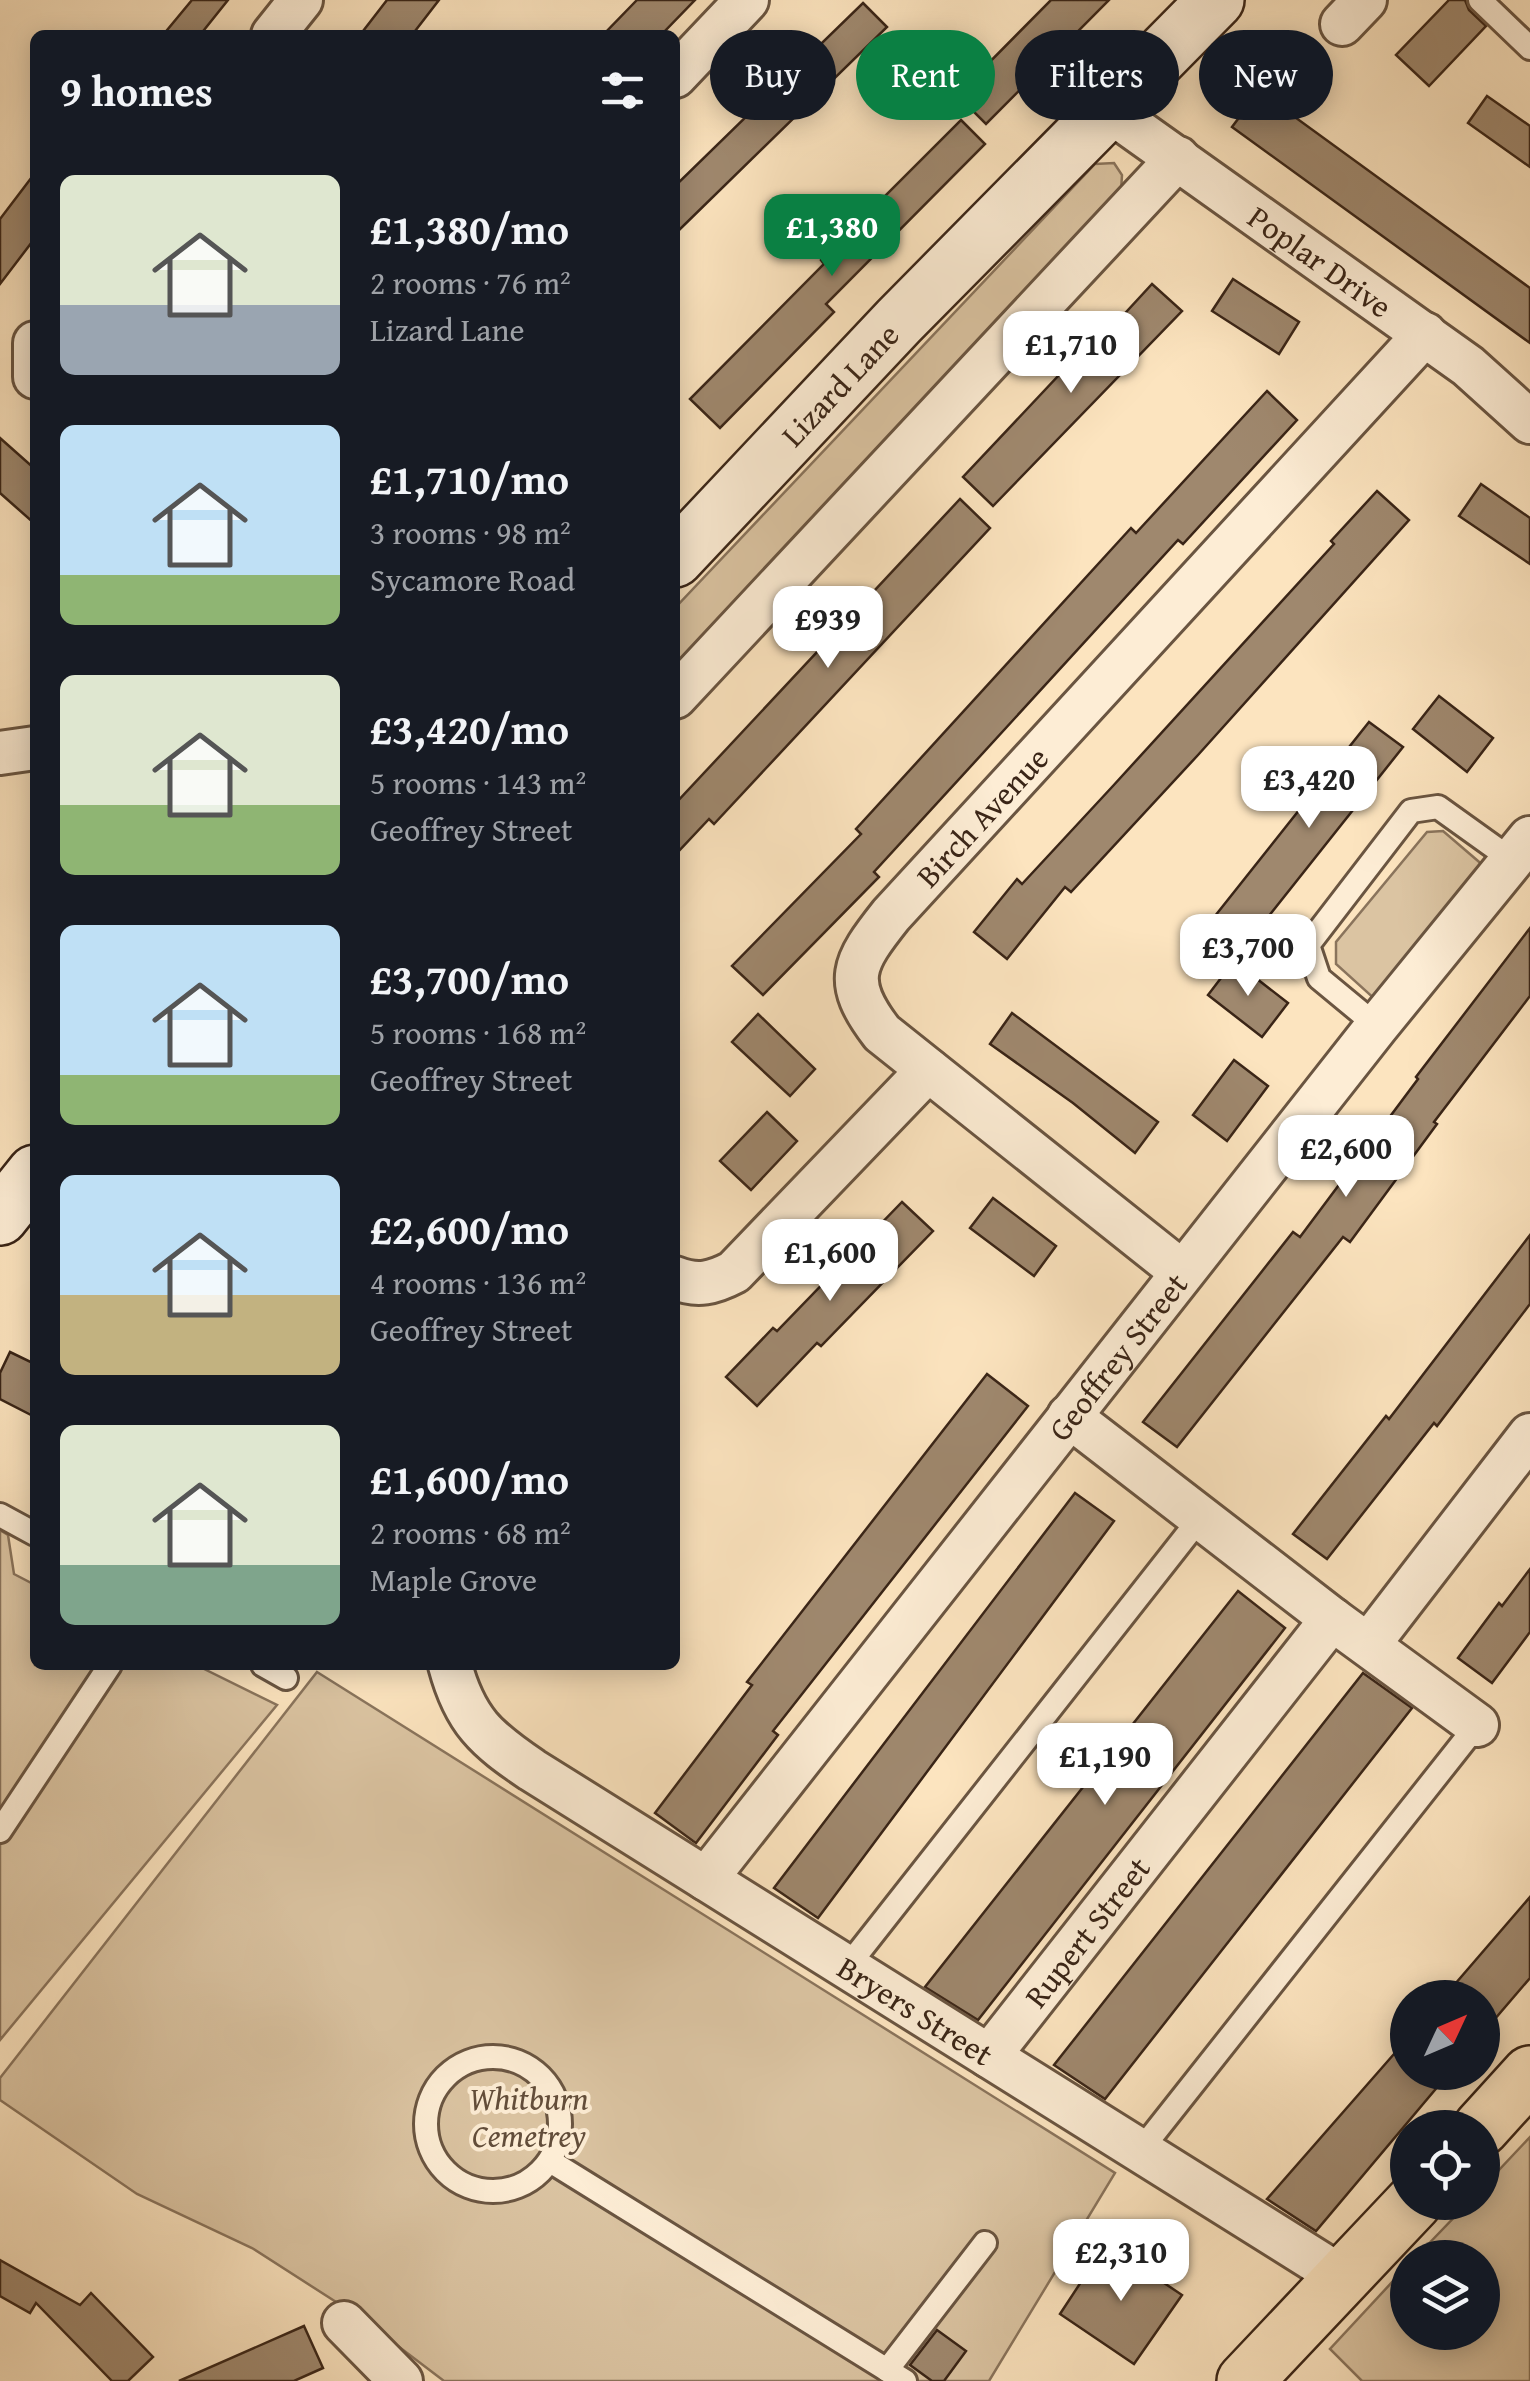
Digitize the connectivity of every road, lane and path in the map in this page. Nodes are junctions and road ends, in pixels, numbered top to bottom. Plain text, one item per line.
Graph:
1 (301, 0) edge
2 (747, 0) edge
3 (1216, 0) edge
4 (1480, 0) edge
5 (277, 30) edge
6 (1179, 37) edge
7 (1530, 48) edge
8 (680, 71) edge
9 (1096, 120) edge
10 (1123, 120) edge
11 (1178, 158) junction
12 (1425, 334) junction
13 (1530, 422) edge
14 (683, 533) edge
15 (680, 692) edge
16 (30, 749) edge
17 (0, 754) edge
18 (1521, 849) edge
19 (1377, 1026) junction
20 (928, 1070) junction
21 (30, 1180) edge
22 (0, 1217) edge
23 (1182, 1272) junction
24 (680, 1279) edge
25 (1068, 1416) junction
26 (1530, 1435) edge
27 (0, 1515) edge
28 (1200, 1517) junction
29 (30, 1531) edge
30 (1332, 1619) junction
31 (1369, 1644) junction
32 (107, 1670) edge
33 (272, 1670) edge
34 (451, 1670) edge
35 (286, 1678) dead end
36 (1477, 1725) joint
37 (0, 1832) edge
38 (706, 1879) junction
39 (847, 1967) junction
40 (988, 2056) junction
41 (1530, 2074) edge
42 (1497, 2110) edge
43 (1140, 2152) junction
44 (550, 2161) junction
45 (1398, 2220) edge
46 (985, 2243) dead end
47 (1345, 2279) junction
48 (344, 2322) dead end
49 (896, 2375) edge
50 (401, 2381) edge
51 (1245, 2381) edge

1 - 5 street
2 - 8 street
3 - 6 street, Lizard Lane
4 - 7 lane
9 - 14 street, Lizard Lane
10 - 11 street, Poplar Drive
11 - 12 street, Poplar Drive
11 - 15 street
12 - 13 street, Poplar Drive
12 - 20 street, Birch Avenue
16 - 17 street
18 - 19 street, Geoffrey Street
18 - 19 lane
19 - 23 street, Geoffrey Street
20 - 23 street, Birch Avenue
20 - 24 street
21 - 22 street
23 - 25 street, Geoffrey Street
25 - 28 street
25 - 38 street, Geoffrey Street
26 - 31 street
27 - 29 lane
28 - 30 street
28 - 39 lane
30 - 31 street
30 - 40 street, Rupert Street
31 - 36 street
32 - 37 lane
33 - 35 lane
34 - 38 street, Bryers Street
36 - 43 lane
38 - 39 street, Bryers Street
39 - 40 street, Bryers Street
40 - 43 street, Bryers Street
41 - 42 main road
43 - 47 street, Bryers Street
44 - 44 lane
44 - 49 lane
45 - 47 main road
46 - 49 lane
47 - 51 main road
48 - 50 street

